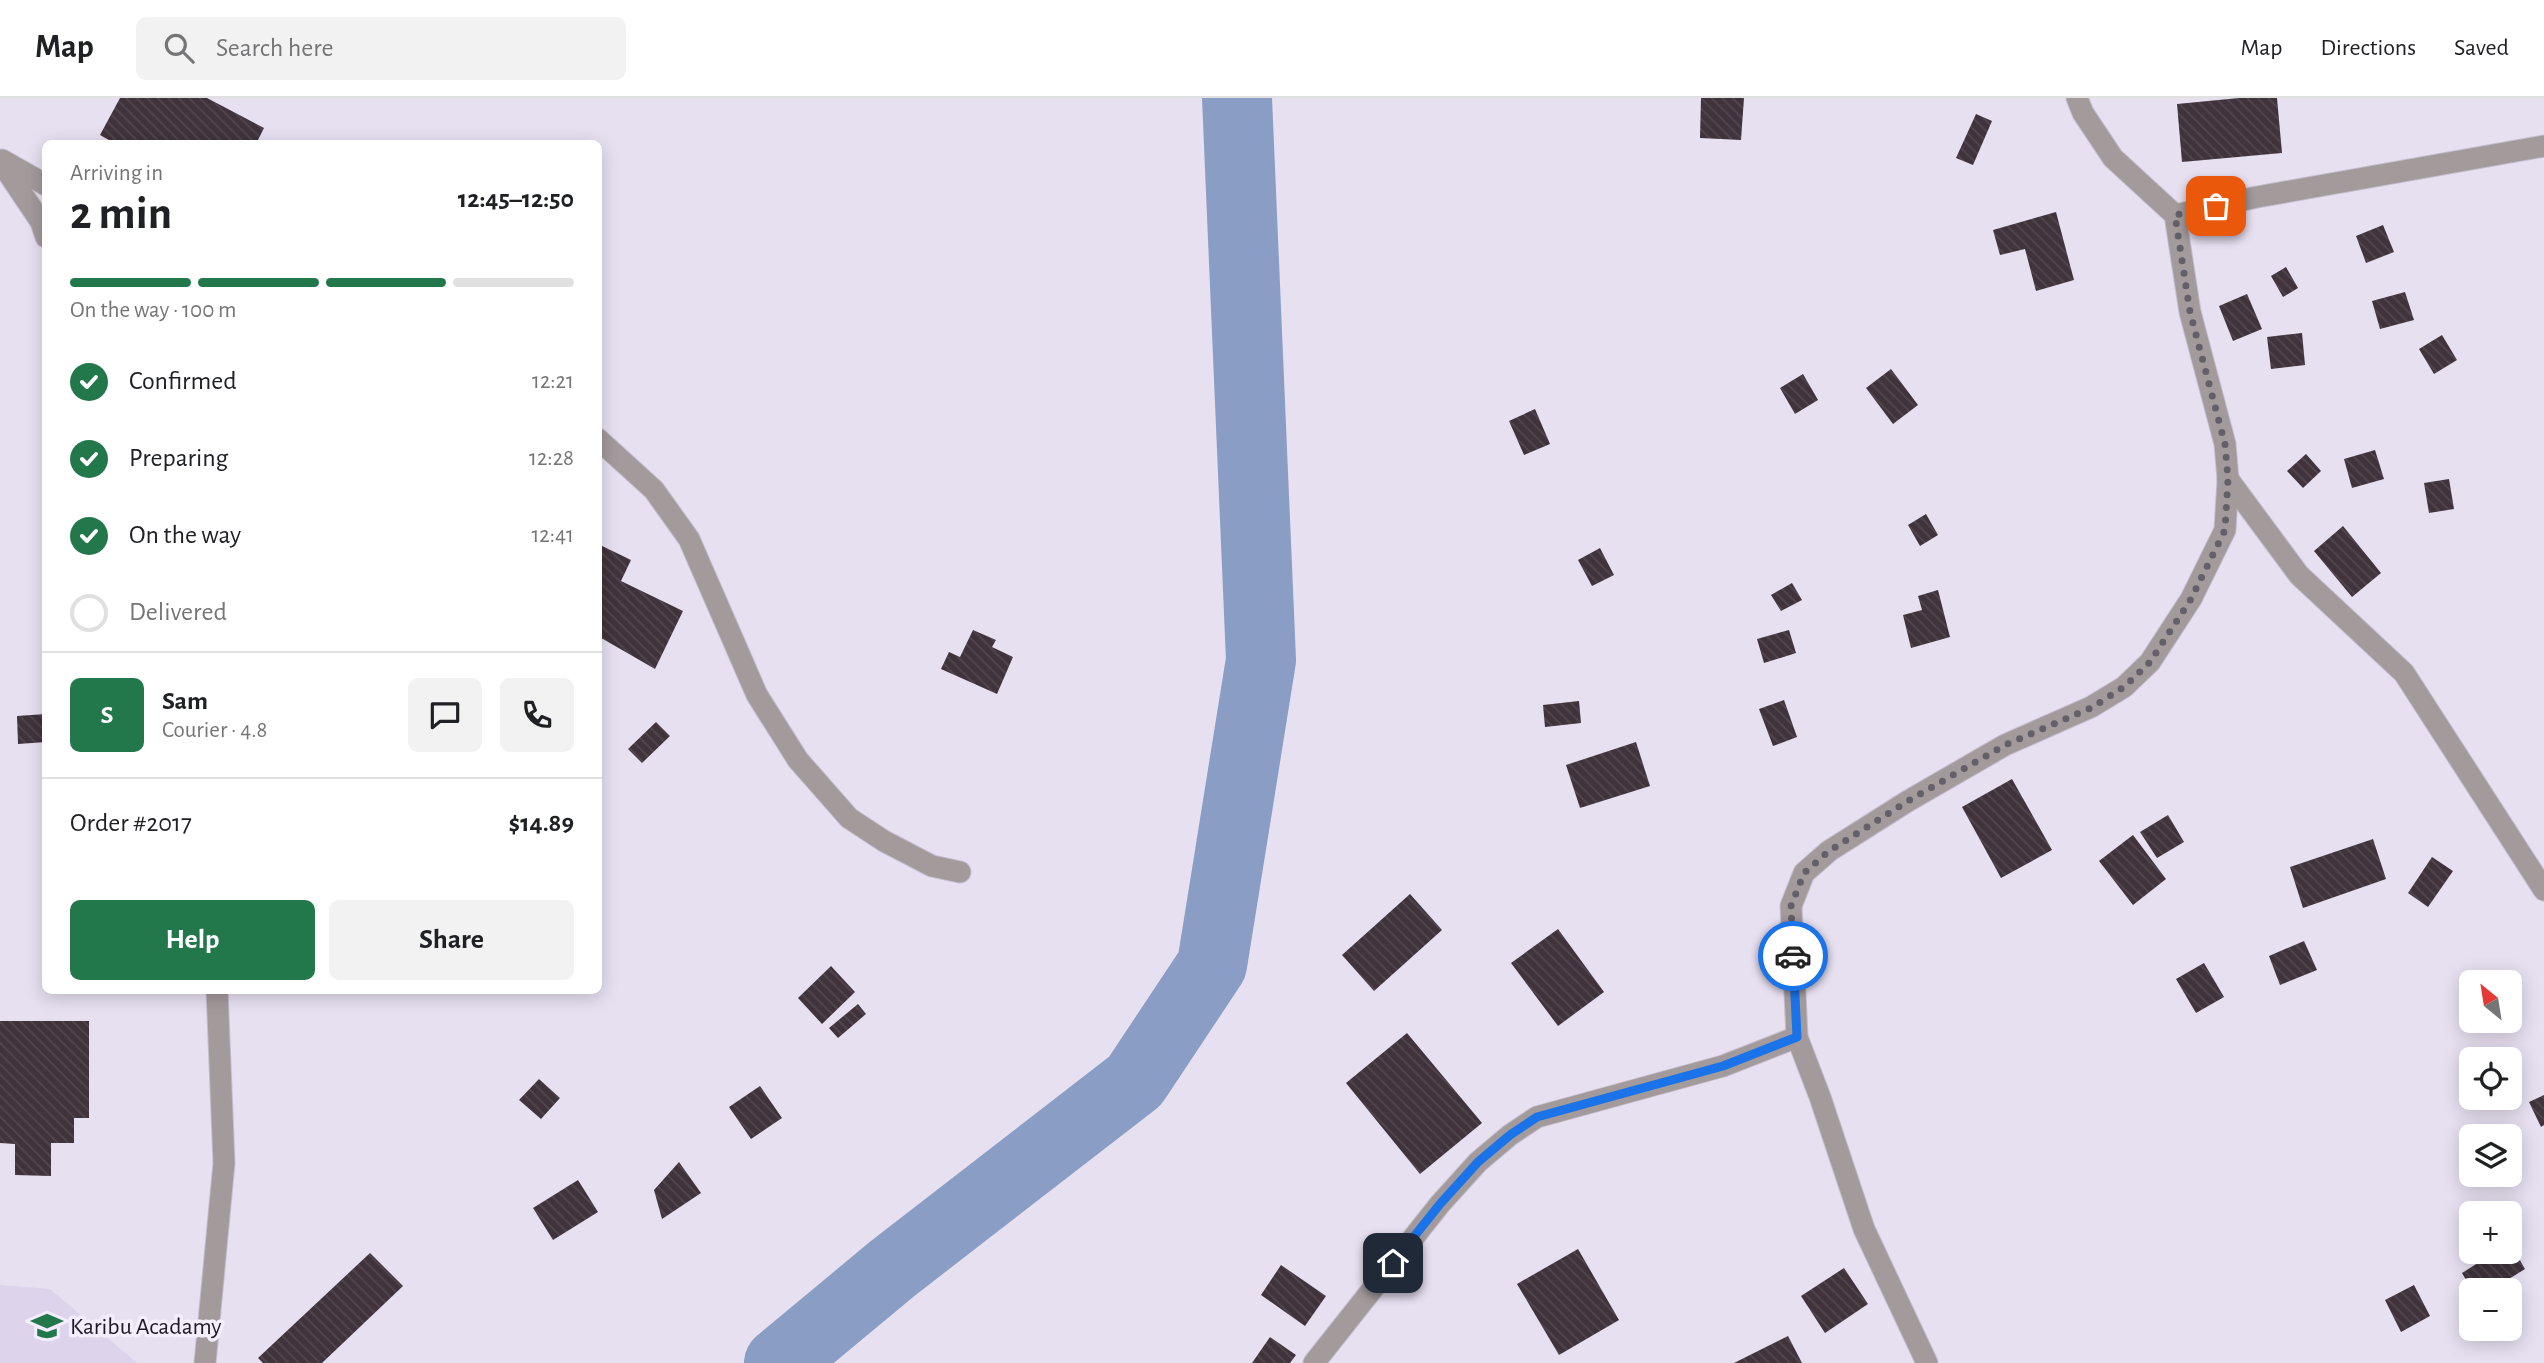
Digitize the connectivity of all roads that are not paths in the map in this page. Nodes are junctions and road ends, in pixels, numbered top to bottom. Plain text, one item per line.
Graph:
1 (2077, 98) edge
2 (2544, 146) edge
3 (0, 160) edge
4 (42, 183) edge
5 (2175, 215) junction
6 (42, 225) edge
7 (602, 443) edge
8 (2228, 479) junction
9 (960, 872) dead end
10 (2544, 890) edge
11 (217, 994) edge
12 (1797, 1037) junction
13 (205, 1363) edge
14 (1314, 1363) edge
15 (1927, 1363) edge

1 - 5 street
2 - 5 street
3 - 4 street
3 - 6 street
5 - 8 street
7 - 9 street
8 - 10 street
8 - 12 street
11 - 13 street
12 - 14 street
12 - 15 street

